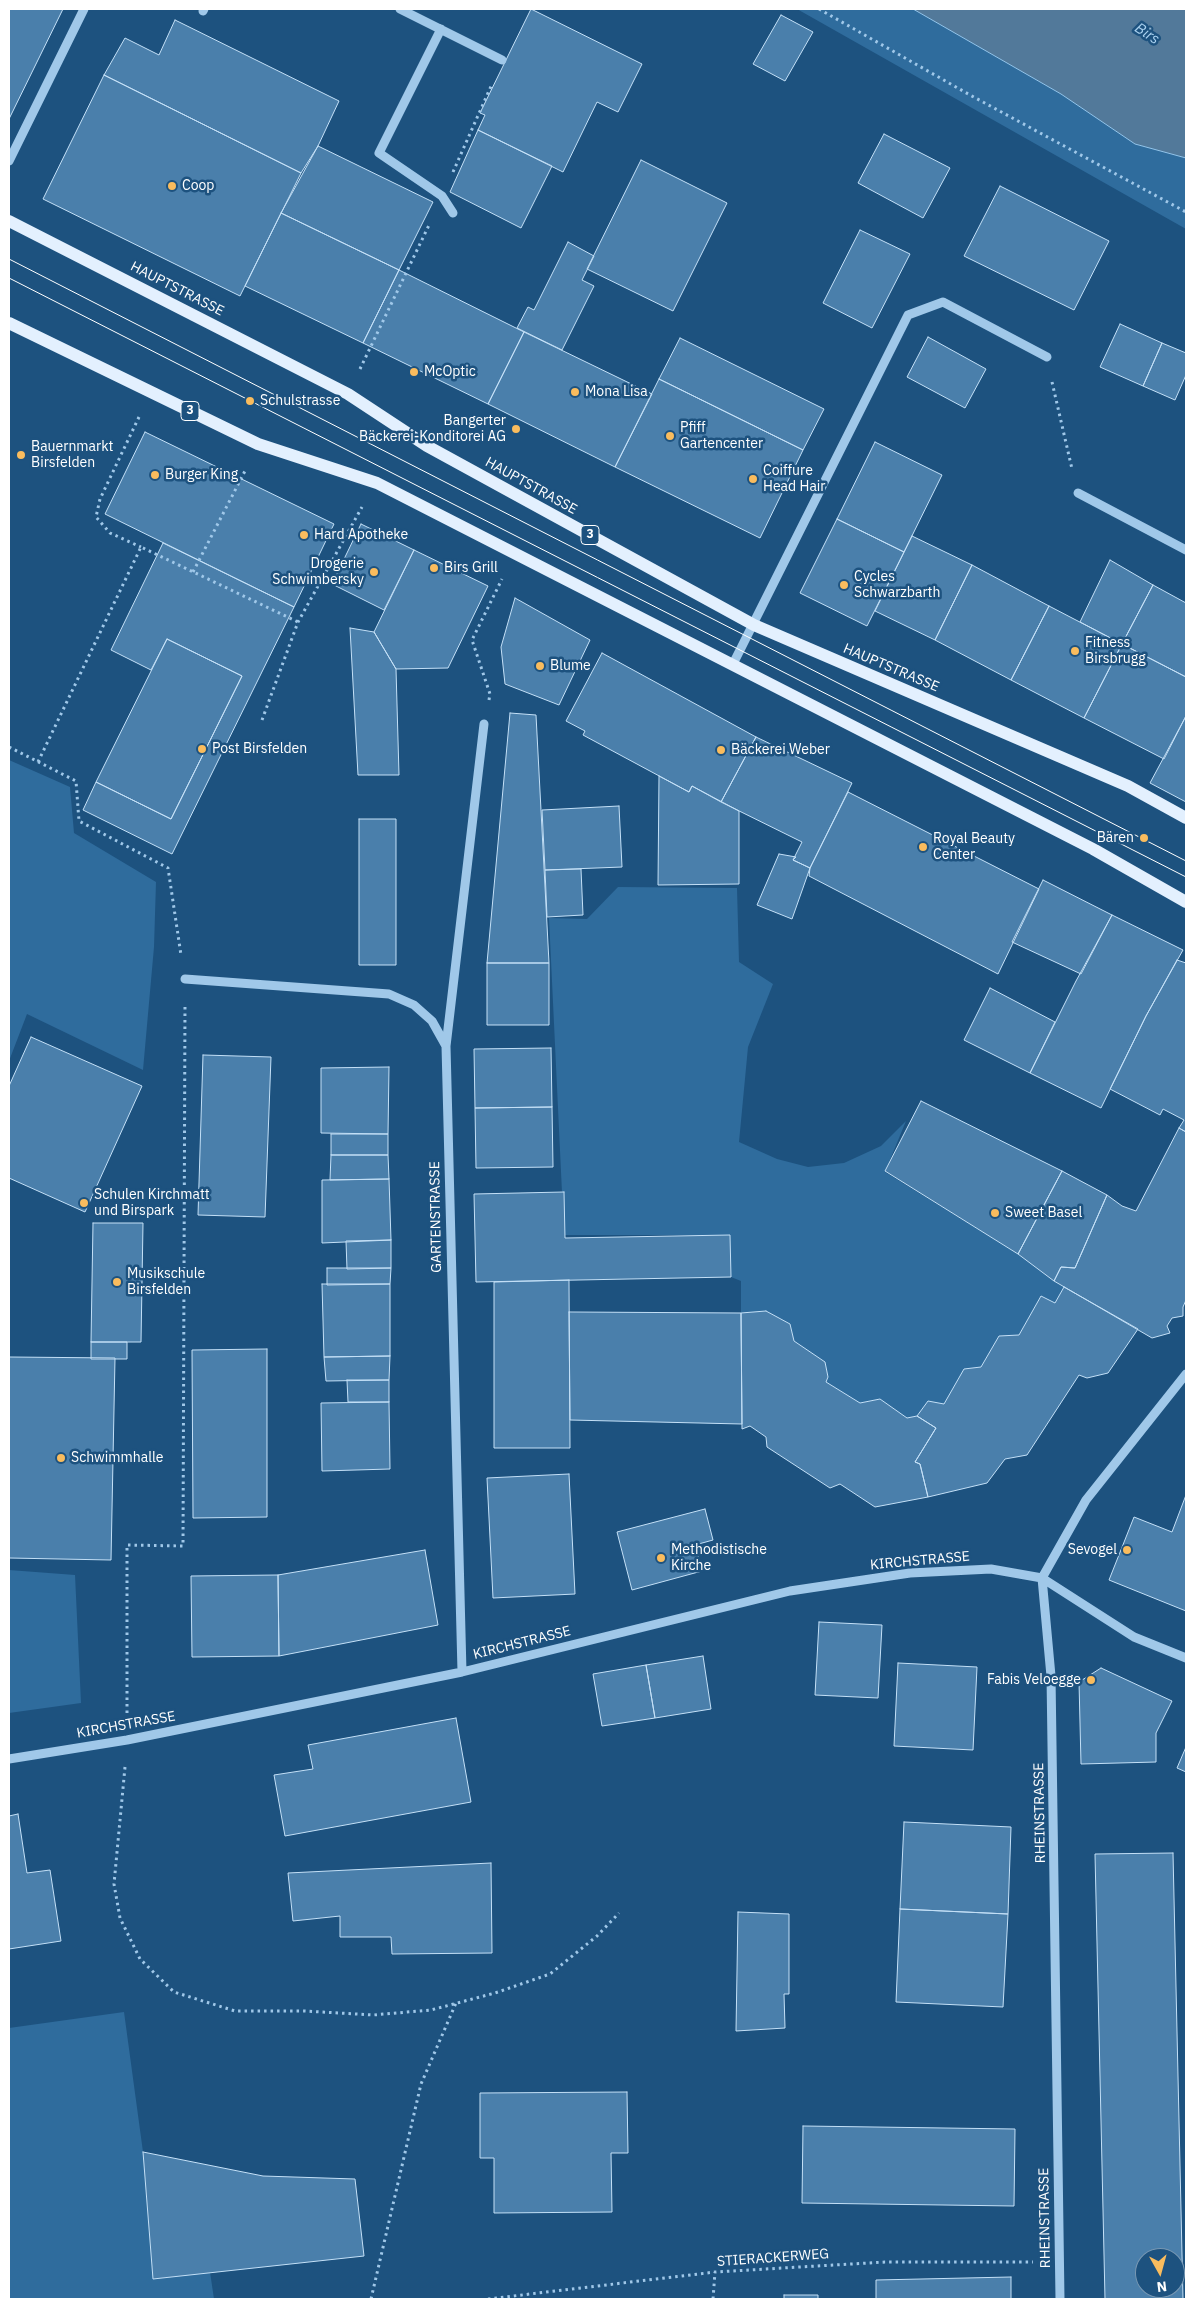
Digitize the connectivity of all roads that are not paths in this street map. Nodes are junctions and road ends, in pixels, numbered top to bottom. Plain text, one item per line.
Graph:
1 (84, 9) edge
2 (400, 9) edge
3 (441, 29) junction
4 (502, 60) road end
5 (9, 161) edge
6 (453, 213) dead end
7 (9, 221) edge
8 (9, 323) edge
9 (1047, 357) road end
10 (1078, 494) road end
11 (1186, 550) edge
12 (754, 626) junction
13 (733, 664) junction
14 (484, 724) road end
15 (1186, 818) edge
16 (1186, 902) edge
17 (185, 979) road end
18 (446, 1046) junction
19 (1186, 1374) edge
20 (1042, 1578) junction
21 (1186, 1658) edge
22 (462, 1672) junction
23 (9, 1759) edge
24 (1060, 2299) edge

1 - 5 street
2 - 3 street
3 - 4 street
3 - 6 street
7 - 12 main road, HAUPTSTRASSE / 3
8 - 13 main road, 3
9 - 12 street
10 - 11 street
12 - 13 street
12 - 15 main road, HAUPTSTRASSE / 3
13 - 16 main road, 3
14 - 18 street
17 - 18 street, GARTENSTRASSE
18 - 22 street, GARTENSTRASSE
19 - 20 street
20 - 21 street
20 - 22 street, KIRCHSTRASSE
20 - 24 street, RHEINSTRASSE
22 - 23 street, KIRCHSTRASSE

